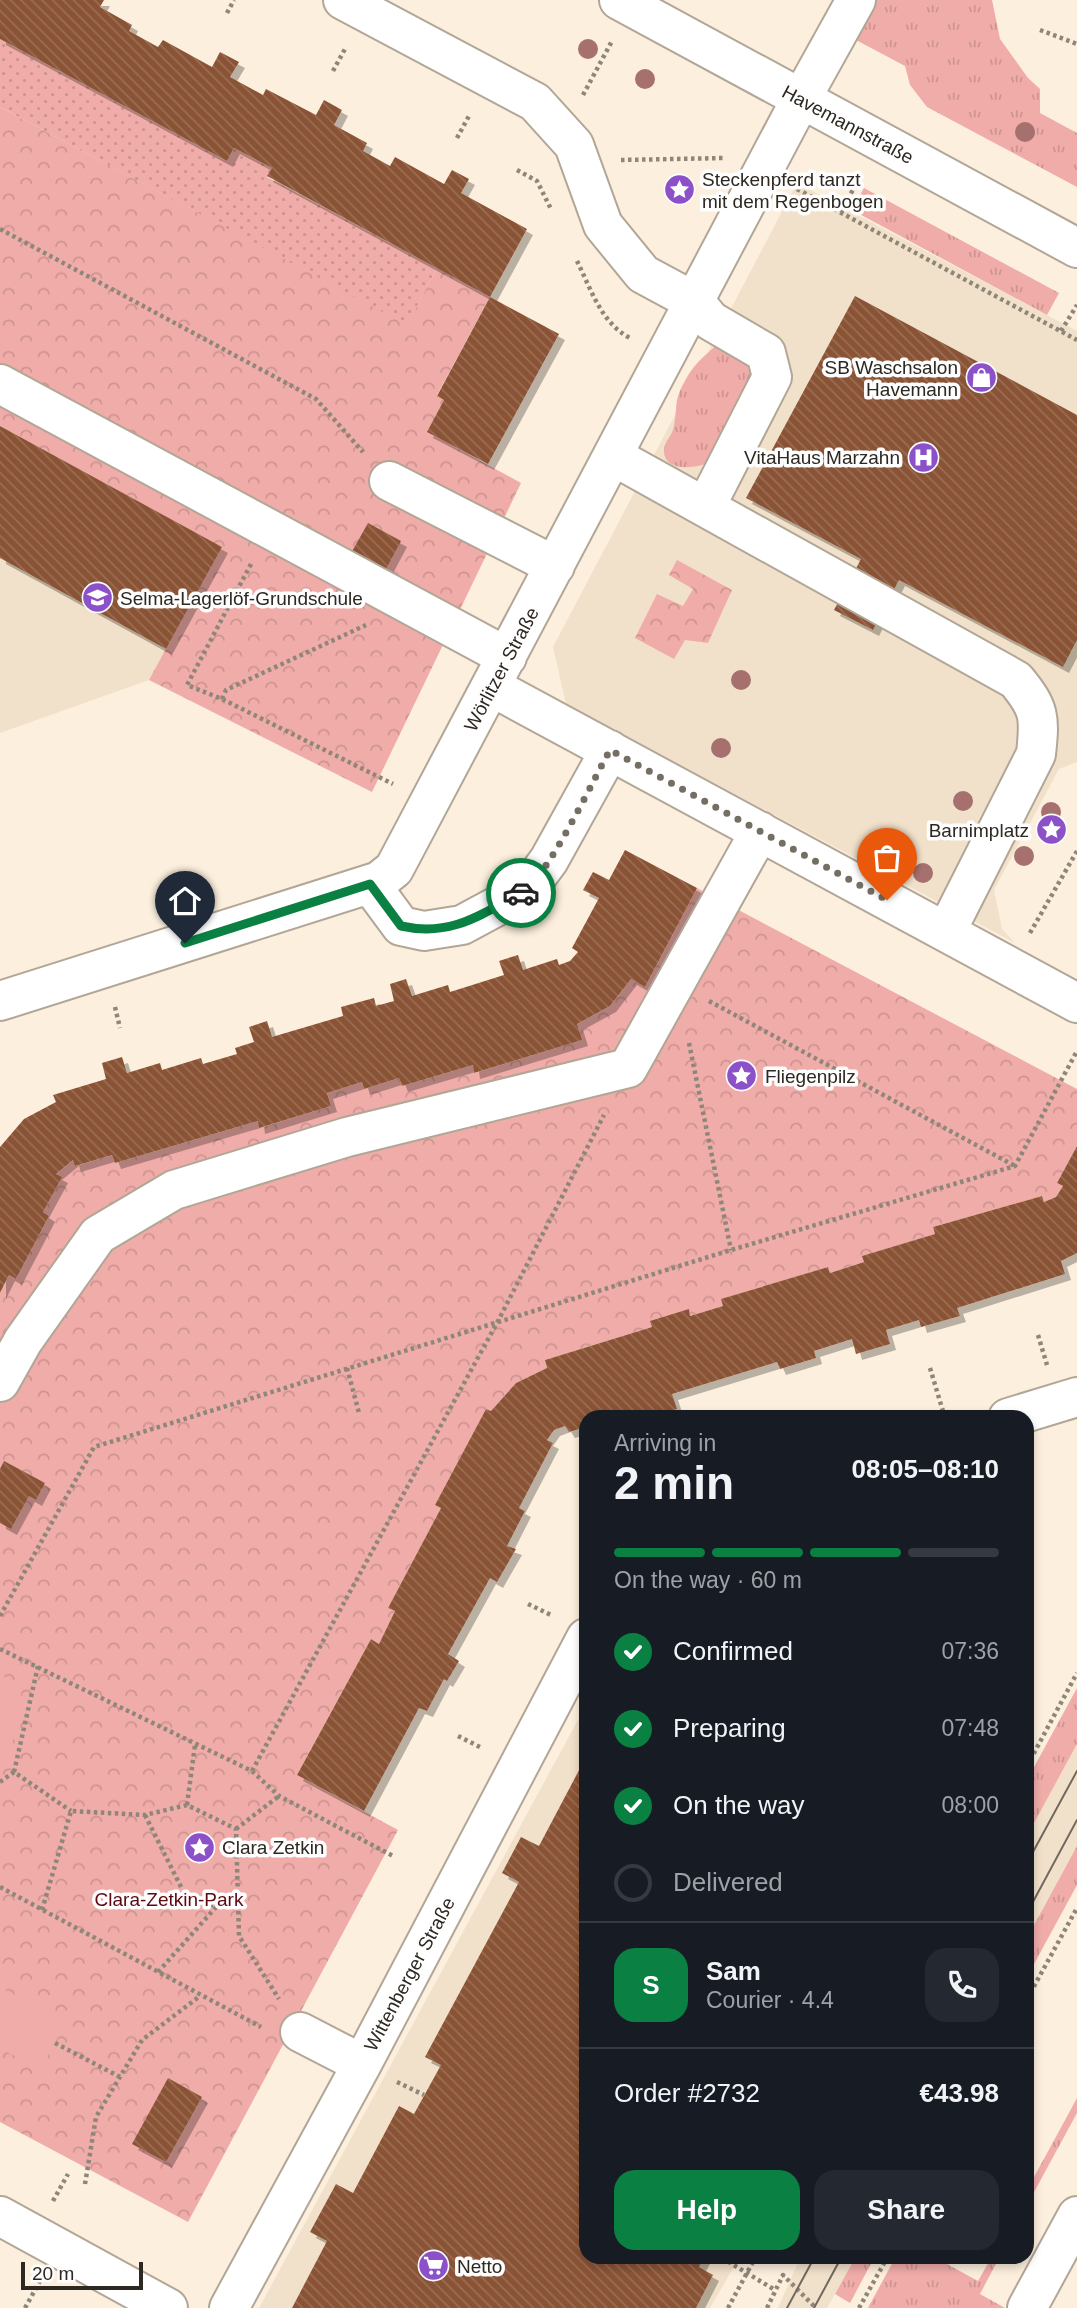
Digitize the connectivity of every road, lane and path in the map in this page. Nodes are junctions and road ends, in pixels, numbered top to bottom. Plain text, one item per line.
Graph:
1 (234, 0) edge
2 (343, 0) edge
3 (619, 0) edge
4 (856, 0) edge
5 (227, 13) dead end
6 (1040, 30) dead end
7 (612, 41) dead end
8 (1077, 44) edge
9 (801, 99) junction
10 (571, 147) junction
11 (735, 158) dead end
12 (537, 181) dead end
13 (856, 184) dead end
14 (796, 188) dead end
15 (841, 212) junction
16 (0, 229) edge
17 (1077, 248) edge
18 (695, 302) junction
19 (1077, 305) edge
20 (1062, 331) junction
21 (1077, 340) edge
22 (0, 384) edge
23 (613, 456) junction
24 (389, 481) joint
25 (706, 506) junction
26 (269, 529) junction
27 (555, 566) junction
28 (410, 605) junction
29 (499, 672) junction
30 (222, 699) junction
31 (610, 750) junction
32 (431, 804) junction
33 (760, 831) junction
34 (1077, 851) edge
35 (370, 884) junction
36 (946, 932) junction
37 (1011, 967) junction
38 (677, 984) junction
39 (0, 1001) edge
40 (1077, 1003) edge
41 (1077, 1051) edge
42 (628, 1068) junction
43 (1015, 1166) junction
44 (731, 1250) junction
45 (498, 1321) junction
46 (347, 1368) junction
47 (930, 1368) dead end
48 (0, 1382) edge
49 (1077, 1397) edge
50 (943, 1410) edge
51 (1034, 1410) edge
52 (359, 1413) dead end
53 (0, 1616) edge
54 (0, 1649) edge
55 (579, 1651) edge
56 (38, 1666) junction
57 (1077, 1673) edge
58 (195, 1745) junction
59 (1034, 1753) edge
60 (252, 1771) junction
61 (14, 1772) junction
62 (0, 1782) edge
63 (279, 1796) junction
64 (187, 1805) junction
65 (71, 1811) junction
66 (145, 1815) junction
67 (236, 1829) junction
68 (393, 1856) dead end
69 (0, 1887) edge
70 (218, 1906) junction
71 (238, 1907) junction
72 (1077, 1908) edge
73 (42, 1910) junction
74 (158, 1972) junction
75 (1034, 1987) edge
76 (201, 1995) junction
77 (300, 2032) junction
78 (55, 2043) dead end
79 (362, 2064) junction
80 (120, 2077) junction
81 (85, 2183) dead end
82 (0, 2216) edge
83 (1077, 2216) edge
84 (731, 2264) edge
85 (752, 2264) edge
86 (884, 2264) edge
87 (746, 2274) junction
88 (775, 2290) junction
89 (168, 2308) edge
90 (229, 2308) edge
91 (728, 2308) edge
92 (767, 2308) edge
93 (816, 2308) edge
94 (859, 2308) edge
95 (1027, 2308) edge

1 - 5 path
2 - 10 street
3 - 9 street, Havemannstraße
4 - 9 street, Wörlitzer Straße
6 - 8 path
7 - 10 path
9 - 17 street, Havemannstraße
9 - 18 street, Wörlitzer Straße
10 - 11 path
10 - 12 path
10 - 18 street
13 - 15 path
14 - 15 path
15 - 20 path
16 - 24 path
18 - 23 street, Wörlitzer Straße
18 - 25 street
19 - 20 path
20 - 21 path
22 - 26 street
23 - 25 street
23 - 27 street, Wörlitzer Straße
24 - 27 street
25 - 36 street
26 - 28 street
26 - 30 path
27 - 29 street, Wörlitzer Straße
28 - 29 street
28 - 30 path
29 - 31 street
29 - 32 street, Wörlitzer Straße
30 - 32 path
31 - 33 street
31 - 35 street
32 - 35 street, Wörlitzer Straße
33 - 36 street
33 - 38 street
34 - 37 path
35 - 39 street, Wörlitzer Straße
36 - 37 street
37 - 40 street
38 - 42 street
38 - 43 path
38 - 44 path
41 - 43 path
42 - 45 path
42 - 48 street
43 - 44 path
44 - 45 path
45 - 46 path
45 - 60 path
46 - 52 path
46 - 53 path
47 - 50 path
49 - 51 street
54 - 56 path
55 - 79 street, Wittenberger Straße
56 - 58 path
56 - 61 path
57 - 59 path
58 - 60 path
58 - 64 path
60 - 63 path
61 - 62 path
61 - 65 path
63 - 67 path
63 - 68 path
64 - 66 path
64 - 67 path
65 - 66 path
65 - 73 path
66 - 70 path
67 - 71 path
69 - 73 path
70 - 71 path
70 - 74 path
71 - 77 path
72 - 75 path
73 - 74 path
74 - 76 path
76 - 77 path
76 - 80 path
77 - 79 street
78 - 80 path
79 - 90 street, Wittenberger Straße
80 - 81 path
82 - 89 street
83 - 95 street
84 - 87 path
85 - 87 path
86 - 94 path
87 - 88 path
87 - 91 path
88 - 92 path
88 - 93 path

